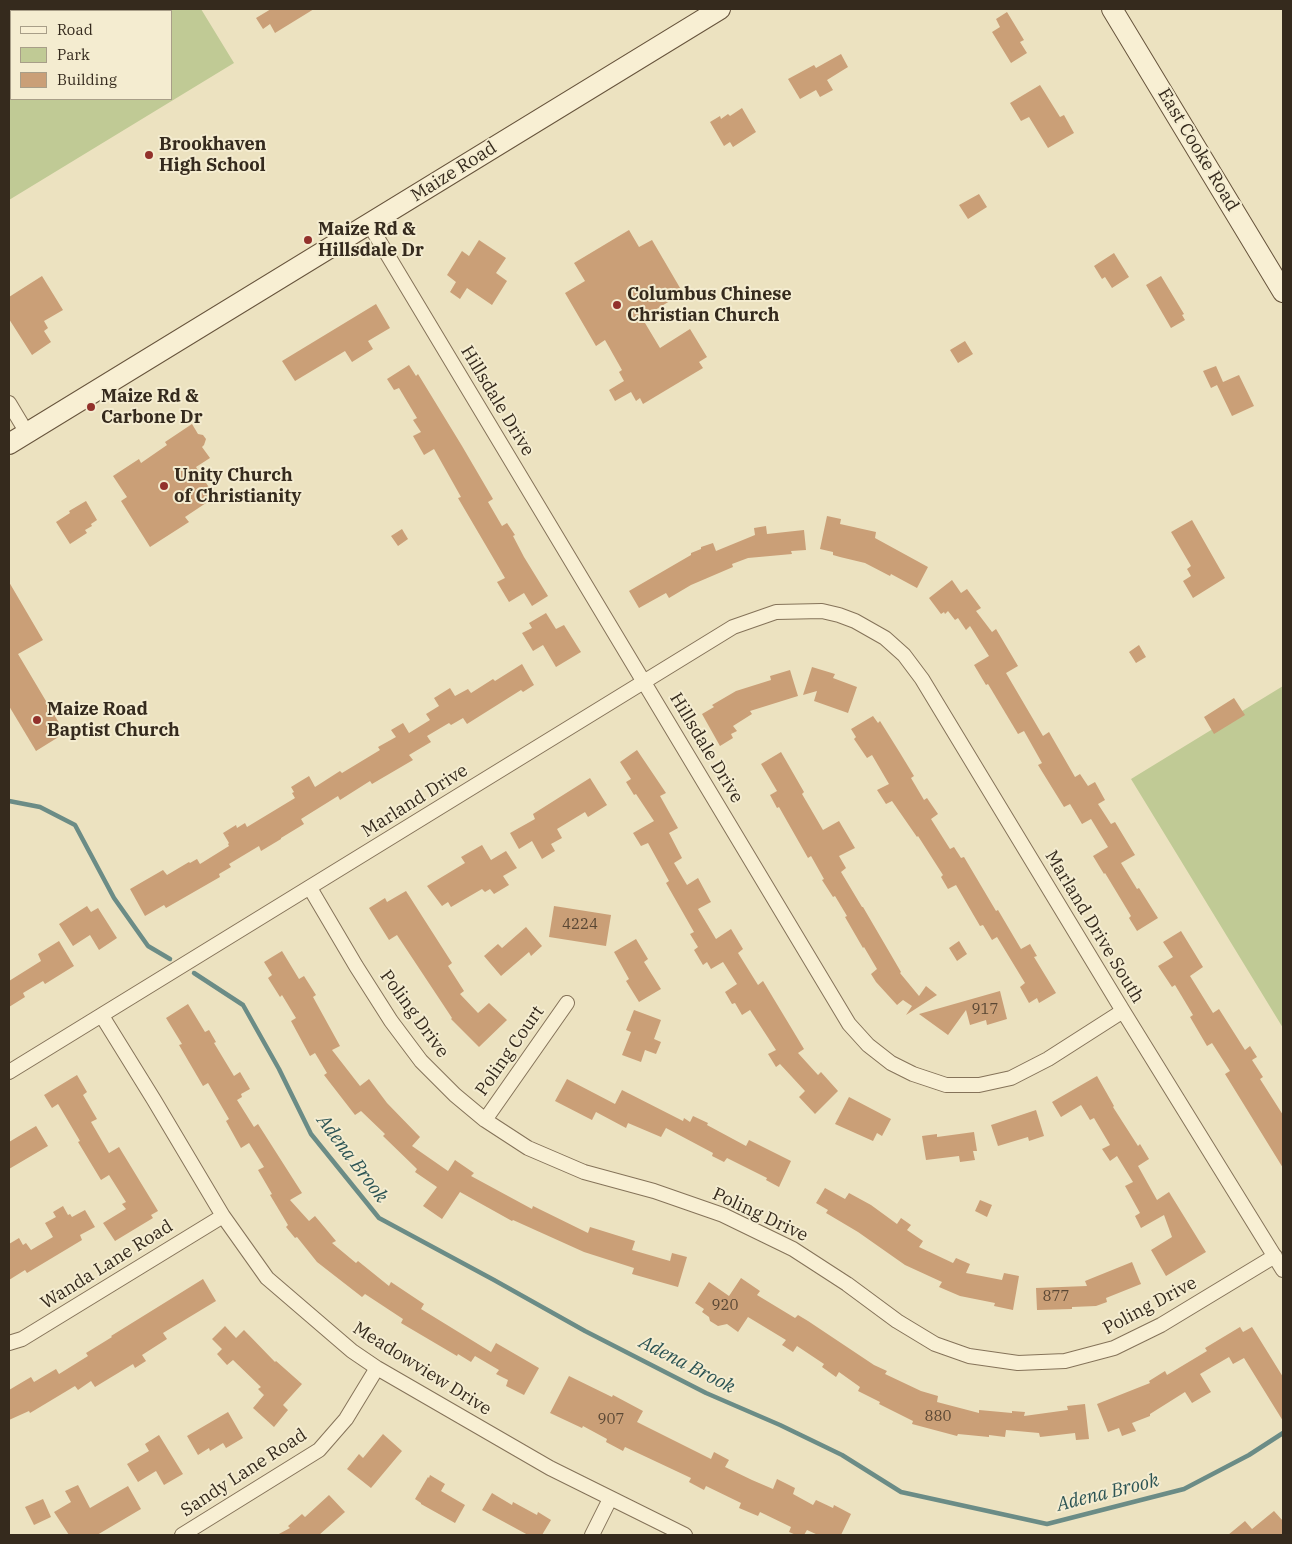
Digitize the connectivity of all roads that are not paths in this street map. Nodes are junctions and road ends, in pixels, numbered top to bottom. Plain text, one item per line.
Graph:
1 (720, 9) edge
2 (1112, 9) edge
3 (369, 224) junction
4 (1283, 292) edge
5 (9, 403) edge
6 (27, 433) junction
7 (9, 444) edge
8 (855, 620) joint
9 (645, 682) junction
10 (310, 888) junction
11 (567, 1003) dead end
12 (1123, 1011) junction
13 (102, 1016) junction
14 (9, 1072) edge
15 (485, 1120) junction
16 (223, 1216) junction
17 (1275, 1256) junction
18 (1283, 1270) edge
19 (9, 1343) edge
20 (377, 1368) junction
21 (610, 1499) junction
22 (182, 1535) edge
23 (592, 1535) edge
24 (684, 1535) edge

1 - 3 street, Maize Road
2 - 4 street, East Cooke Road
3 - 6 street, Maize Road
3 - 9 street, Hillsdale Drive
5 - 6 street
6 - 7 street, Maize Road
8 - 9 street, Marland Drive
8 - 12 street, Marland Drive South
9 - 10 street, Marland Drive
9 - 12 street, Hillsdale Drive
10 - 13 street, Marland Drive
10 - 15 street, Poling Drive
11 - 15 street, Poling Court
12 - 17 street, Marland Drive South
13 - 14 street, Marland Drive
13 - 16 street, Meadowview Drive
15 - 17 street, Poling Drive
16 - 19 street, Wanda Lane Road
16 - 20 street, Meadowview Drive
17 - 18 street, Marland Drive South
20 - 21 street, Meadowview Drive
20 - 22 street, Sandy Lane Road
21 - 23 street
21 - 24 street, Meadowview Drive

